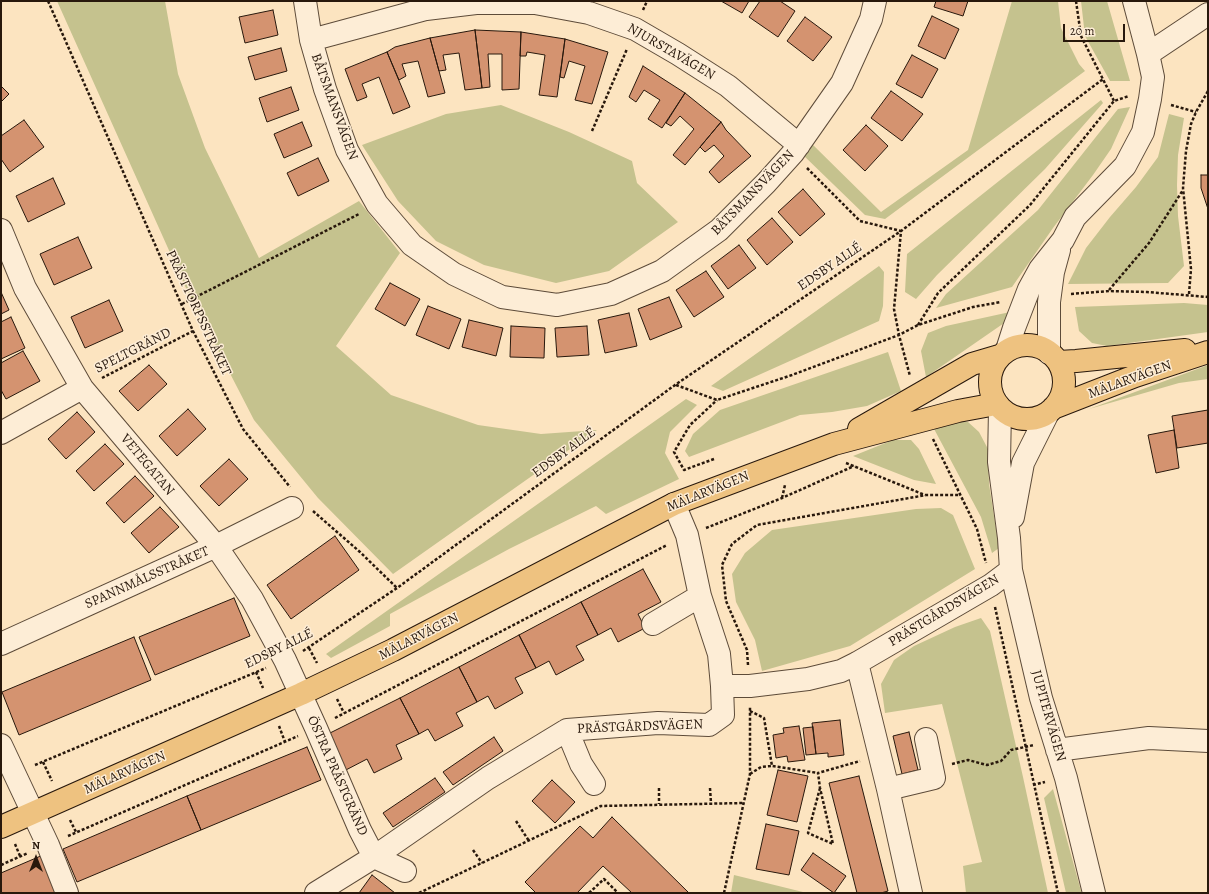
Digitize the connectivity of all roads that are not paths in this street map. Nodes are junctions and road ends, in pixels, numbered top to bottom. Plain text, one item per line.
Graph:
1 (305, 1) edge
2 (875, 1) edge
3 (1134, 1) edge
4 (1208, 14) edge
5 (311, 40) junction
6 (1148, 54) junction
7 (796, 149) junction
8 (1, 230) edge
9 (1063, 240) junction
10 (1208, 348) edge
11 (1208, 352) edge
12 (1003, 353) junction
13 (1054, 357) junction
14 (82, 388) junction
15 (998, 407) junction
16 (1050, 412) junction
17 (1, 433) edge
18 (837, 452) junction
19 (297, 502) road end
20 (674, 504) junction
21 (1009, 538) junction
22 (216, 546) junction
23 (1011, 570) junction
24 (700, 596) junction
25 (653, 624) dead end
26 (1, 644) edge
27 (857, 663) junction
28 (722, 686) junction
29 (301, 694) junction
30 (567, 730) junction
31 (926, 739) dead end
32 (1208, 741) edge
33 (1, 745) edge
34 (1058, 750) junction
35 (594, 784) dead end
36 (888, 789) junction
37 (33, 813) junction
38 (1, 827) edge
39 (374, 857) junction
40 (405, 871) dead end
41 (67, 893) edge
42 (316, 893) edge
43 (911, 893) edge
44 (1094, 893) edge

1 - 5 street, BÅTSMANSVÄGEN
2 - 7 street, BÅTSMANSVÄGEN
3 - 6 street
4 - 6 street
5 - 7 street, NJURSTAVÄGEN
5 - 7 street, BÅTSMANSVÄGEN
6 - 9 street
8 - 14 street, VETEGATAN
9 - 12 street
9 - 13 street
10 - 13 main road, MÄLARVÄGEN
11 - 16 main road, MÄLARVÄGEN
12 - 13 main road
12 - 15 main road
12 - 18 main road, MÄLARVÄGEN
13 - 16 main road
14 - 17 street
14 - 22 street, VETEGATAN
15 - 16 main road
15 - 18 main road, MÄLARVÄGEN
15 - 21 street, JUPITERVÄGEN
16 - 21 street, JUPITERVÄGEN
18 - 20 main road, MÄLARVÄGEN
19 - 22 street, SPANNMÅLSSTRÅKET
20 - 24 street
20 - 29 main road, MÄLARVÄGEN
21 - 23 street, JUPITERVÄGEN
22 - 26 street, SPANNMÅLSSTRÅKET
22 - 29 street, VETEGATAN
23 - 27 street, PRÄSTGÅRDSVÄGEN
23 - 34 street, JUPITERVÄGEN
24 - 25 street
24 - 28 street
27 - 28 street, PRÄSTGÅRDSVÄGEN
27 - 36 street
28 - 30 street, PRÄSTGÅRDSVÄGEN
29 - 37 main road, MÄLARVÄGEN
29 - 39 street, ÖSTRA PRÄSTGRÄND
30 - 35 street
30 - 39 street, PRÄSTGÅRDSVÄGEN
31 - 36 street
32 - 34 street
33 - 37 street
34 - 44 street, JUPITERVÄGEN
36 - 43 street
37 - 38 main road, MÄLARVÄGEN
37 - 41 street
39 - 40 street
39 - 42 street, PRÄSTGÅRDSVÄGEN

